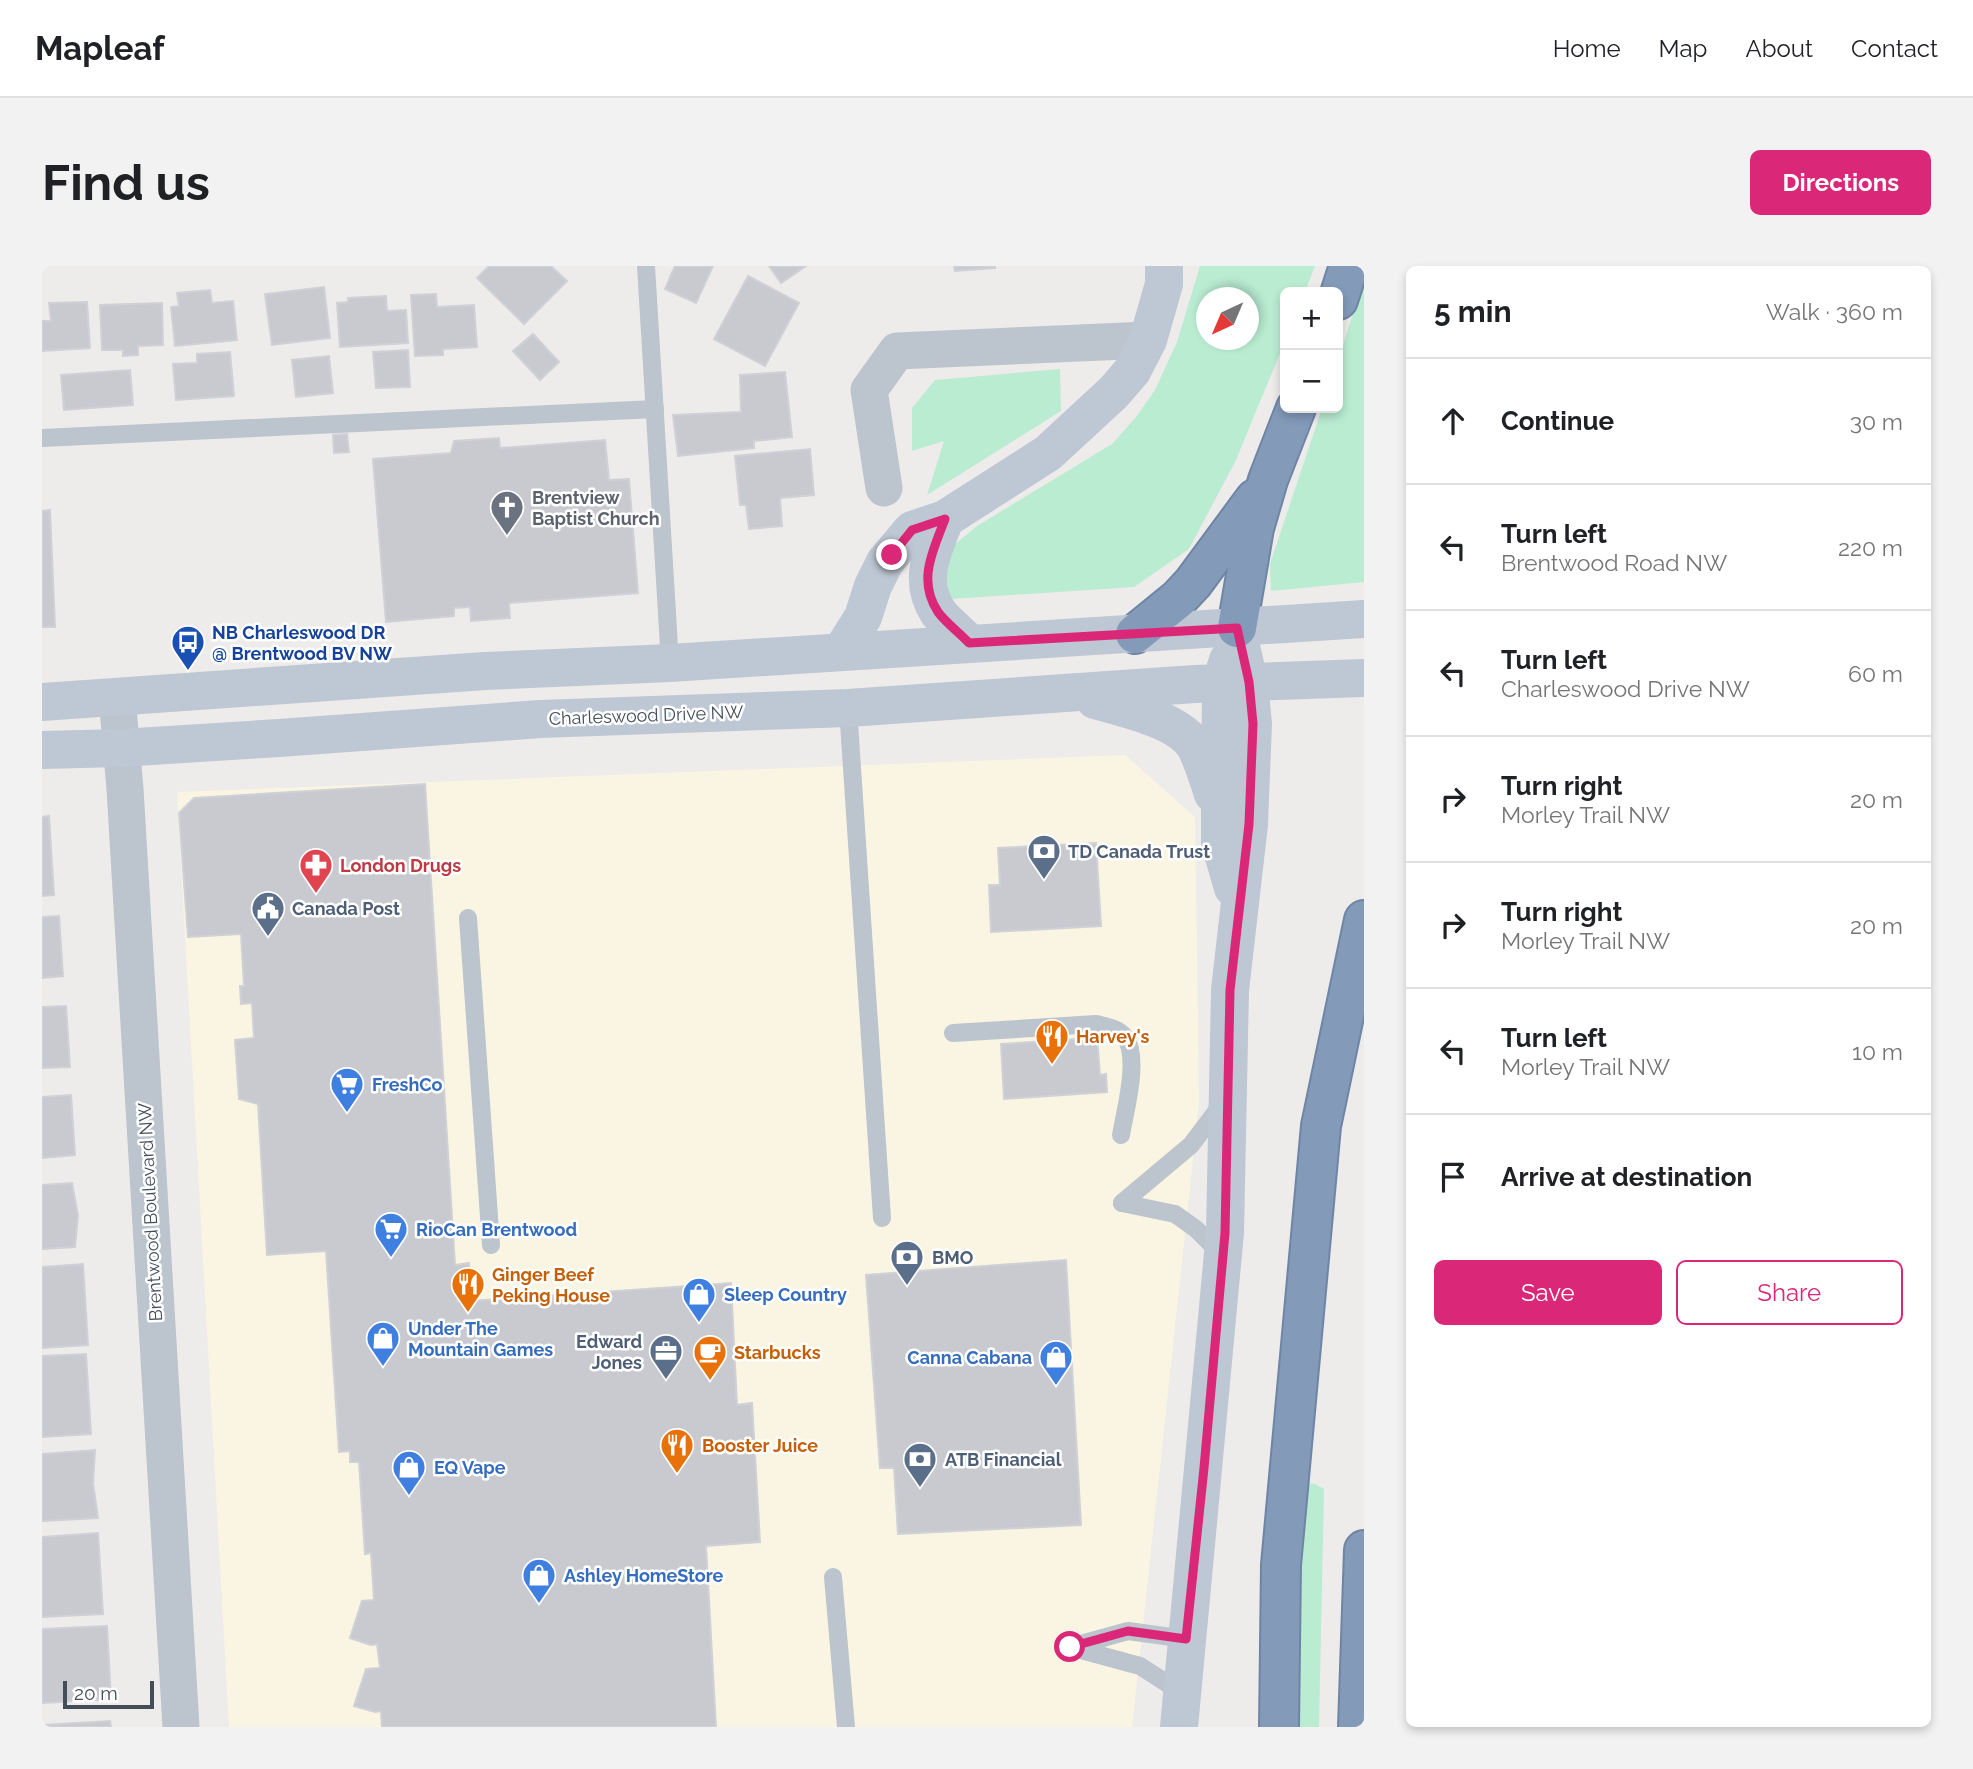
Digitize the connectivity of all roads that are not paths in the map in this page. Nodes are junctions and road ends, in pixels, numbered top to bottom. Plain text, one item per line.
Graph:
1 (646, 266) edge
2 (1164, 266) edge
3 (1349, 266) edge
4 (1342, 287) edge
5 (1148, 340) junction
6 (655, 409) junction
7 (1294, 413) edge
8 (42, 438) edge
9 (1268, 481) junction
10 (884, 488) dead end
11 (945, 519) junction
12 (1364, 619) edge
13 (1237, 628) junction
14 (1135, 634) junction
15 (969, 643) junction
16 (841, 652) junction
17 (670, 663) junction
18 (1364, 678) edge
19 (1235, 682) junction
20 (1069, 693) junction
21 (117, 697) junction
22 (42, 702) edge
23 (848, 708) junction
24 (120, 748) junction
25 (42, 750) edge
26 (1220, 811) junction
27 (1239, 909) junction
28 (468, 918) dead end
29 (1364, 920) edge
30 (953, 1033) dead end
31 (1227, 1099) junction
32 (1121, 1135) dead end
33 (882, 1219) dead end
34 (491, 1245) dead end
35 (1223, 1257) junction
36 (1364, 1550) edge
37 (833, 1577) dead end
38 (1186, 1639) junction
39 (1181, 1710) edge
40 (181, 1727) edge
41 (846, 1727) edge
42 (1279, 1727) edge
43 (1358, 1727) edge

1 - 6 lane
2 - 5 street
3 - 4 highway
5 - 10 street
5 - 11 street
6 - 8 lane
6 - 17 lane
7 - 9 highway
9 - 13 highway
9 - 14 highway
11 - 15 street
11 - 16 street
12 - 13 street
13 - 14 street
13 - 19 street
14 - 15 street
15 - 16 street
16 - 17 street
17 - 21 street
18 - 19 street, Charleswood Drive NW
19 - 20 street, Charleswood Drive NW
19 - 26 street
19 - 27 street
20 - 23 street, Charleswood Drive NW
20 - 26 street
21 - 22 street
21 - 24 street, Brentwood Boulevard NW
23 - 24 street, Charleswood Drive NW
23 - 33 lane
24 - 25 street, Charleswood Drive NW
24 - 40 street, Brentwood Boulevard NW
26 - 27 street
27 - 31 street
28 - 34 lane
29 - 42 highway
30 - 32 lane
31 - 35 street
31 - 35 lane
35 - 38 street
36 - 43 highway
37 - 41 lane
38 - 39 street
38 - 39 lane

